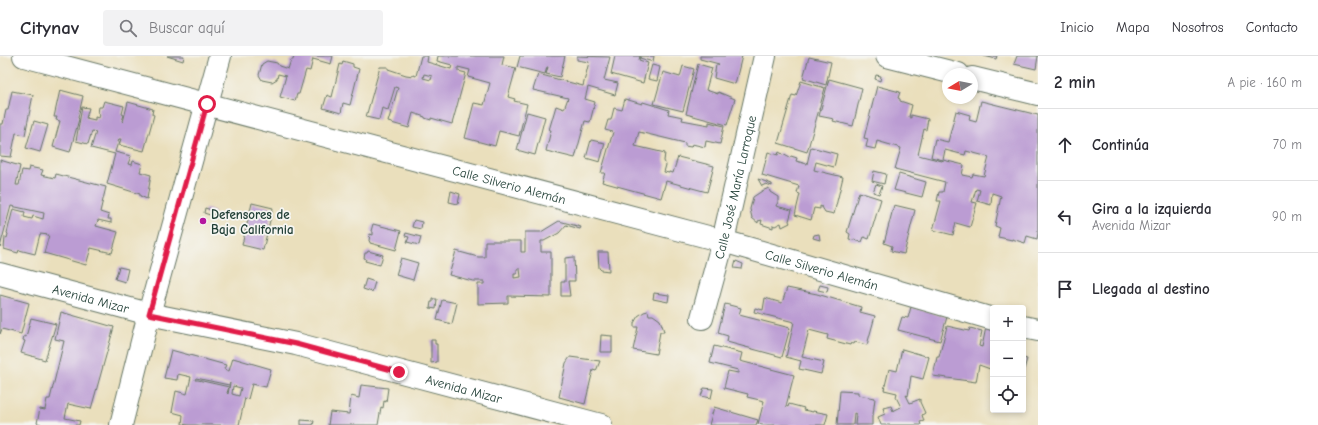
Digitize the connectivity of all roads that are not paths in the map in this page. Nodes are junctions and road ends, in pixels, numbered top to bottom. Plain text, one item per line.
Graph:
1 (24, 56) edge
2 (220, 56) edge
3 (765, 56) edge
4 (887, 56) edge
5 (942, 70) edge
6 (978, 79) edge
7 (1038, 94) edge
8 (207, 104) junction
9 (723, 241) junction
10 (0, 274) edge
11 (149, 314) junction
12 (702, 318) dead end
13 (990, 318) edge
14 (1026, 328) edge
15 (1038, 330) edge
16 (121, 425) edge
17 (601, 425) edge

1 - 8 street, Calle Silverio Alemán
2 - 8 street
3 - 9 street, Calle José María Larroque
4 - 5 street
6 - 7 street
8 - 9 street, Calle Silverio Alemán
8 - 11 street
9 - 12 street, Calle José María Larroque
9 - 13 street, Calle Silverio Alemán
10 - 11 street, Avenida Mizar
11 - 16 street
11 - 17 street, Avenida Mizar
14 - 15 street

